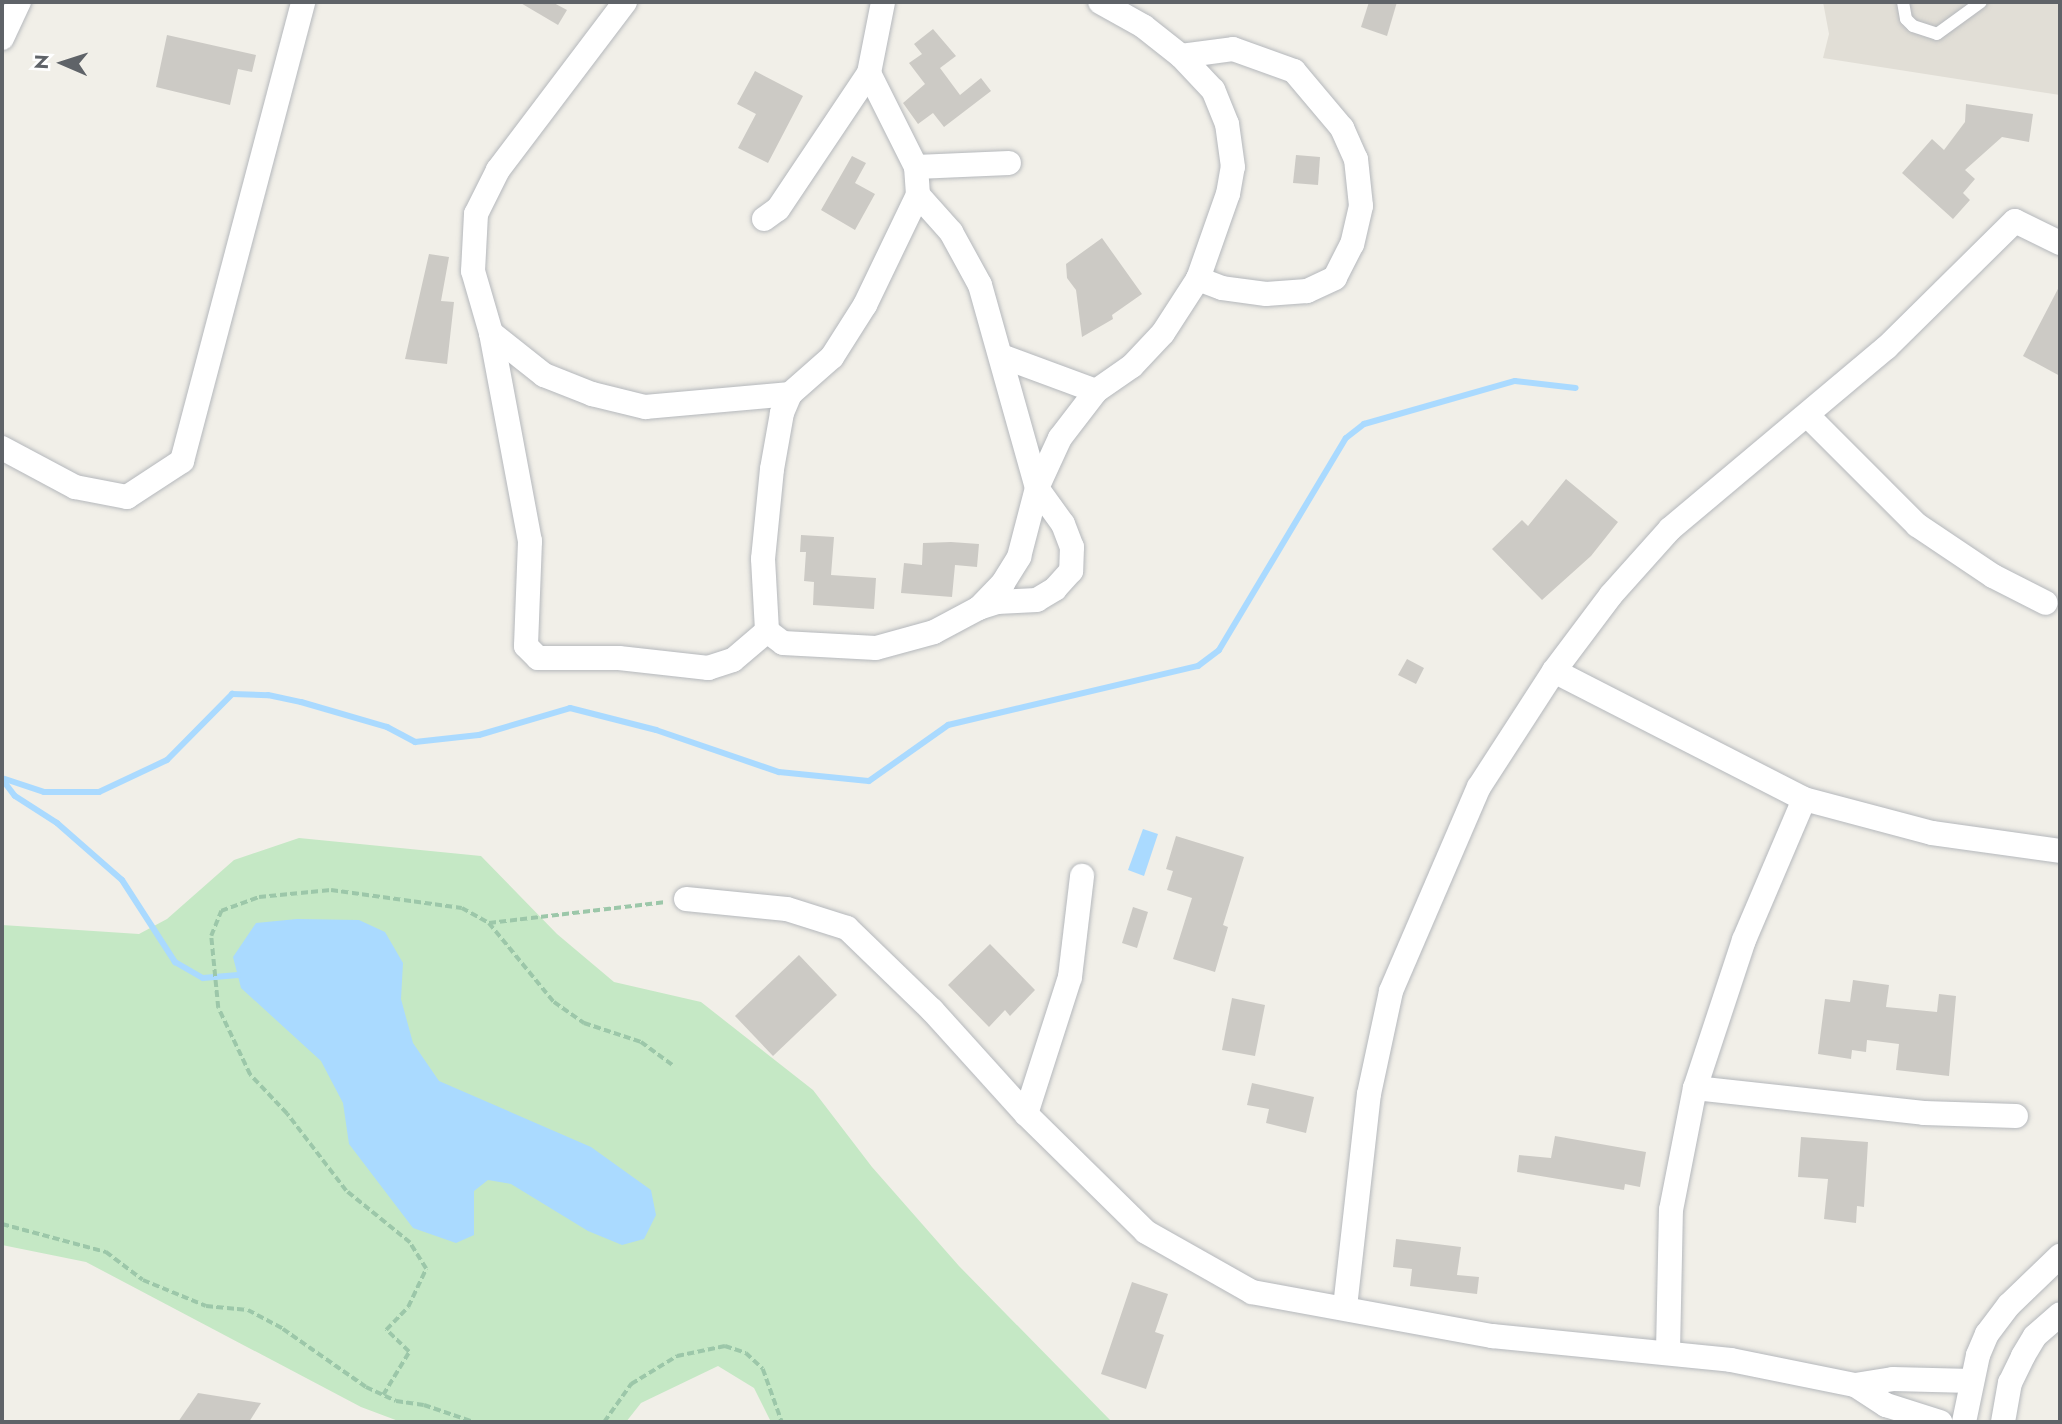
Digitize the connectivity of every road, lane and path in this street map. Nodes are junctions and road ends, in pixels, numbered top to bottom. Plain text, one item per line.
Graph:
1 (19, 2) edge
2 (303, 2) edge
3 (625, 2) edge
4 (883, 2) edge
5 (1100, 2) edge
6 (1903, 2) edge
7 (1981, 2) edge
8 (2, 38) edge
9 (1181, 56) junction
10 (869, 73) junction
11 (1009, 163) dead end
12 (916, 167) junction
13 (918, 195) junction
14 (764, 219) dead end
15 (2060, 243) edge
16 (1198, 279) junction
17 (491, 333) junction
18 (1004, 357) junction
19 (1096, 391) junction
20 (790, 394) junction
21 (1808, 416) junction
22 (2, 448) edge
23 (1037, 488) junction
24 (2046, 603) dead end
25 (979, 608) junction
26 (767, 631) junction
27 (1554, 671) junction
28 (1804, 799) junction
29 (2060, 851) edge
30 (1082, 877) dead end
31 (687, 899) joint
32 (489, 923) junction
33 (674, 1066) dead end
34 (1695, 1088) junction
35 (1026, 1114) junction
36 (2016, 1116) dead end
37 (2, 1224) edge
38 (2060, 1256) edge
39 (1345, 1307) junction
40 (2060, 1314) edge
41 (1668, 1351) junction
42 (1972, 1381) junction
43 (1855, 1385) junction
44 (383, 1395) junction
45 (474, 1422) edge
46 (604, 1422) edge
47 (782, 1422) edge
48 (1940, 1422) edge
49 (1964, 1422) edge
50 (2003, 1422) edge

1 - 8 street
2 - 22 street
3 - 17 street
4 - 10 street
5 - 9 street
6 - 7 lane
9 - 16 street
9 - 16 street
10 - 12 street
10 - 14 street
11 - 12 street
12 - 13 street
13 - 18 street
13 - 20 street
15 - 21 street
16 - 19 street
17 - 20 street
17 - 26 street
18 - 19 street
18 - 23 street
19 - 23 street
20 - 26 street
21 - 24 street
21 - 27 street
23 - 25 street
23 - 25 street
25 - 26 street
27 - 28 street
27 - 39 street
28 - 29 street
28 - 34 street
30 - 35 street
31 - 32 path
31 - 35 street
32 - 33 path
32 - 44 path
34 - 36 street
34 - 41 street
35 - 39 street
37 - 44 path
38 - 42 street
39 - 41 street
40 - 50 street
41 - 43 street
42 - 43 street
42 - 49 street
43 - 48 street
44 - 45 path
46 - 47 path

